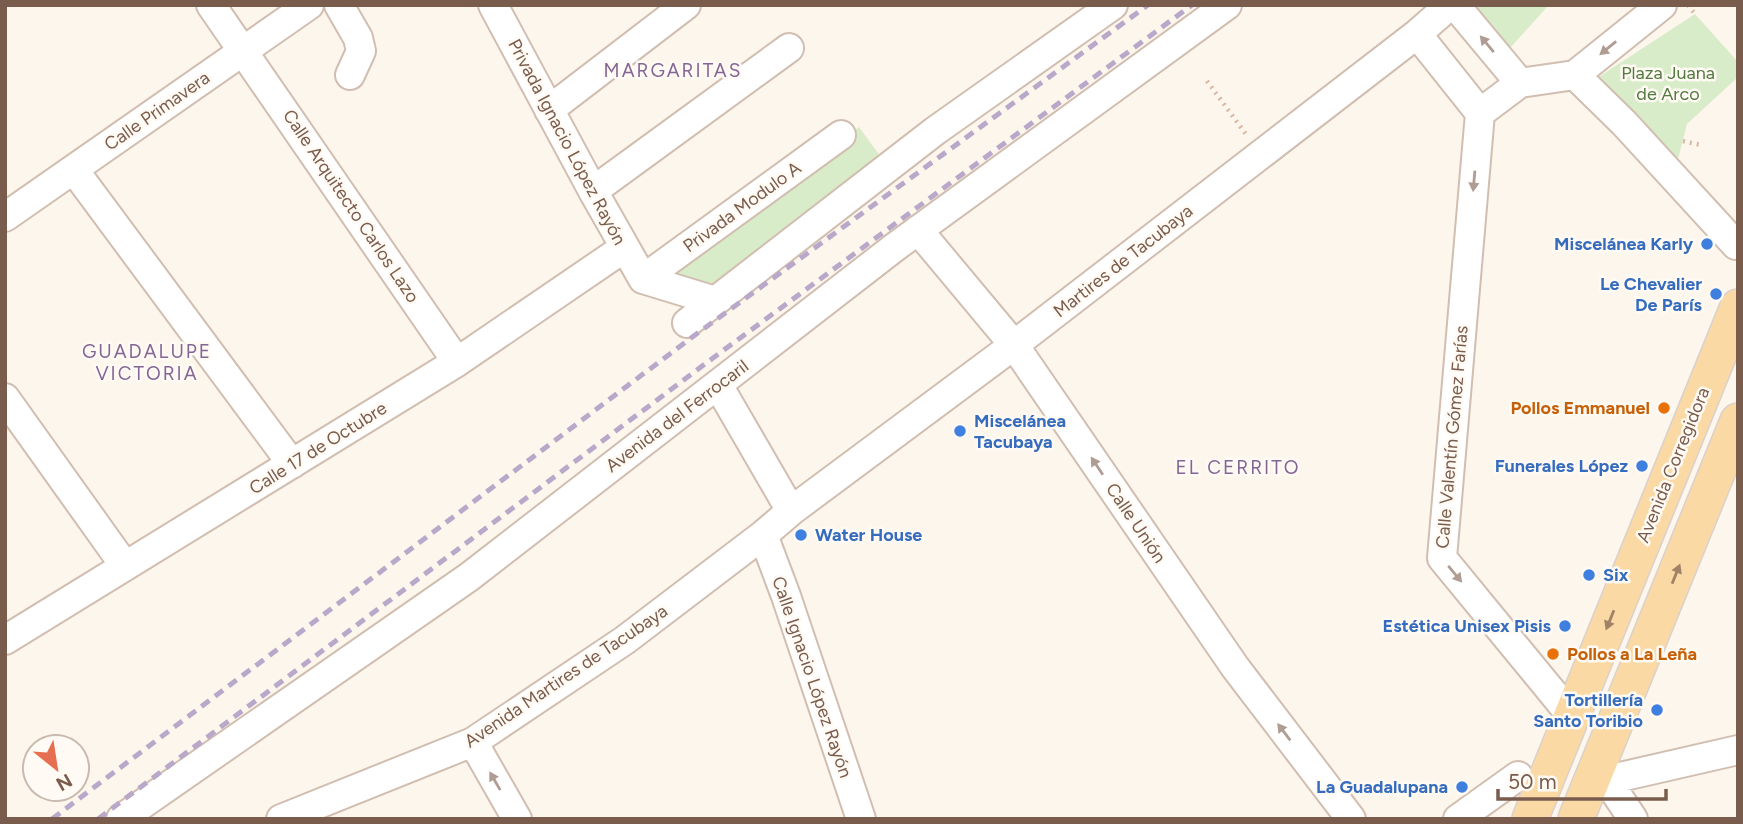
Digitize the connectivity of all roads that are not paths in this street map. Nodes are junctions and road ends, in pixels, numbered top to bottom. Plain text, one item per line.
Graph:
1 (211, 5) edge
2 (309, 5) edge
3 (339, 5) edge
4 (686, 5) edge
5 (1114, 5) edge
6 (1227, 5) edge
7 (1452, 5) edge
8 (1662, 5) edge
9 (500, 8) edge
10 (1417, 34) junction
11 (789, 48) dead end
12 (244, 50) junction
13 (351, 75) dead end
14 (1575, 75) junction
15 (1520, 83) junction
16 (549, 110) junction
17 (1480, 113) junction
18 (841, 135) dead end
19 (74, 170) junction
20 (593, 191) junction
21 (5, 217) edge
22 (918, 230) junction
23 (1736, 245) dead end
24 (624, 248) junction
25 (643, 279) junction
26 (715, 301) junction
27 (1738, 307) edge
28 (687, 323) dead end
29 (1014, 345) junction
30 (457, 362) junction
31 (718, 385) junction
32 (5, 398) edge
33 (1738, 421) edge
34 (292, 464) junction
35 (790, 511) junction
36 (763, 535) junction
37 (125, 566) junction
38 (5, 640) edge
39 (1572, 715) junction
40 (473, 742) junction
41 (1738, 750) edge
42 (1518, 776) dead end
43 (1600, 778) junction
44 (121, 819) edge
45 (281, 819) edge
46 (517, 819) edge
47 (861, 819) edge
48 (1350, 819) edge
49 (1458, 819) edge
50 (1530, 819) edge
51 (1576, 819) edge
52 (1633, 819) edge

1 - 12 street, Calle Arquitecto Carlos Lazo
2 - 12 street, Calle Primavera
3 - 13 street
4 - 16 street
5 - 26 street
6 - 22 street, Avenida del Ferrocaril
7 - 10 street, Martires de Tacubaya
15 -> 7 street
8 -> 14 street
9 - 16 street, Privada Ignacio López Rayón
10 - 17 street
10 - 29 street, Martires de Tacubaya
11 - 20 street
12 - 19 street, Calle Primavera
12 - 30 street, Calle Arquitecto Carlos Lazo
14 - 15 street
14 - 23 street
15 - 17 street
16 - 20 street, Privada Ignacio López Rayón
17 -> 39 street, Calle Valentín Gómez Farías
18 - 25 street, Privada Modulo A
19 - 21 street, Calle Primavera
19 - 34 street
20 - 24 street, Privada Ignacio López Rayón
22 - 29 street, Calle Unión
22 - 31 street, Avenida del Ferrocaril
24 - 25 street, Privada Ignacio López Rayón
24 - 30 street, Calle 17 de Octubre
25 - 26 street
26 - 28 street
27 -> 39 main road, Avenida Corregidora
29 - 35 street, Martires de Tacubaya
48 -> 29 street, Calle Unión
30 - 34 street, Calle 17 de Octubre
31 - 35 street
31 - 44 street, Avenida del Ferrocaril
32 - 37 street
43 -> 33 main road
34 - 37 street, Calle 17 de Octubre
35 - 36 street, Avenida Martires de Tacubaya
36 - 40 street, Avenida Martires de Tacubaya
36 - 47 street, Calle Ignacio López Rayón
37 - 38 street, Calle 17 de Octubre
39 - 50 main road, Avenida Corregidora
40 - 45 street, Avenida Martires de Tacubaya
46 -> 40 street
41 - 43 street
42 - 49 street
43 - 51 main road
43 - 52 street

